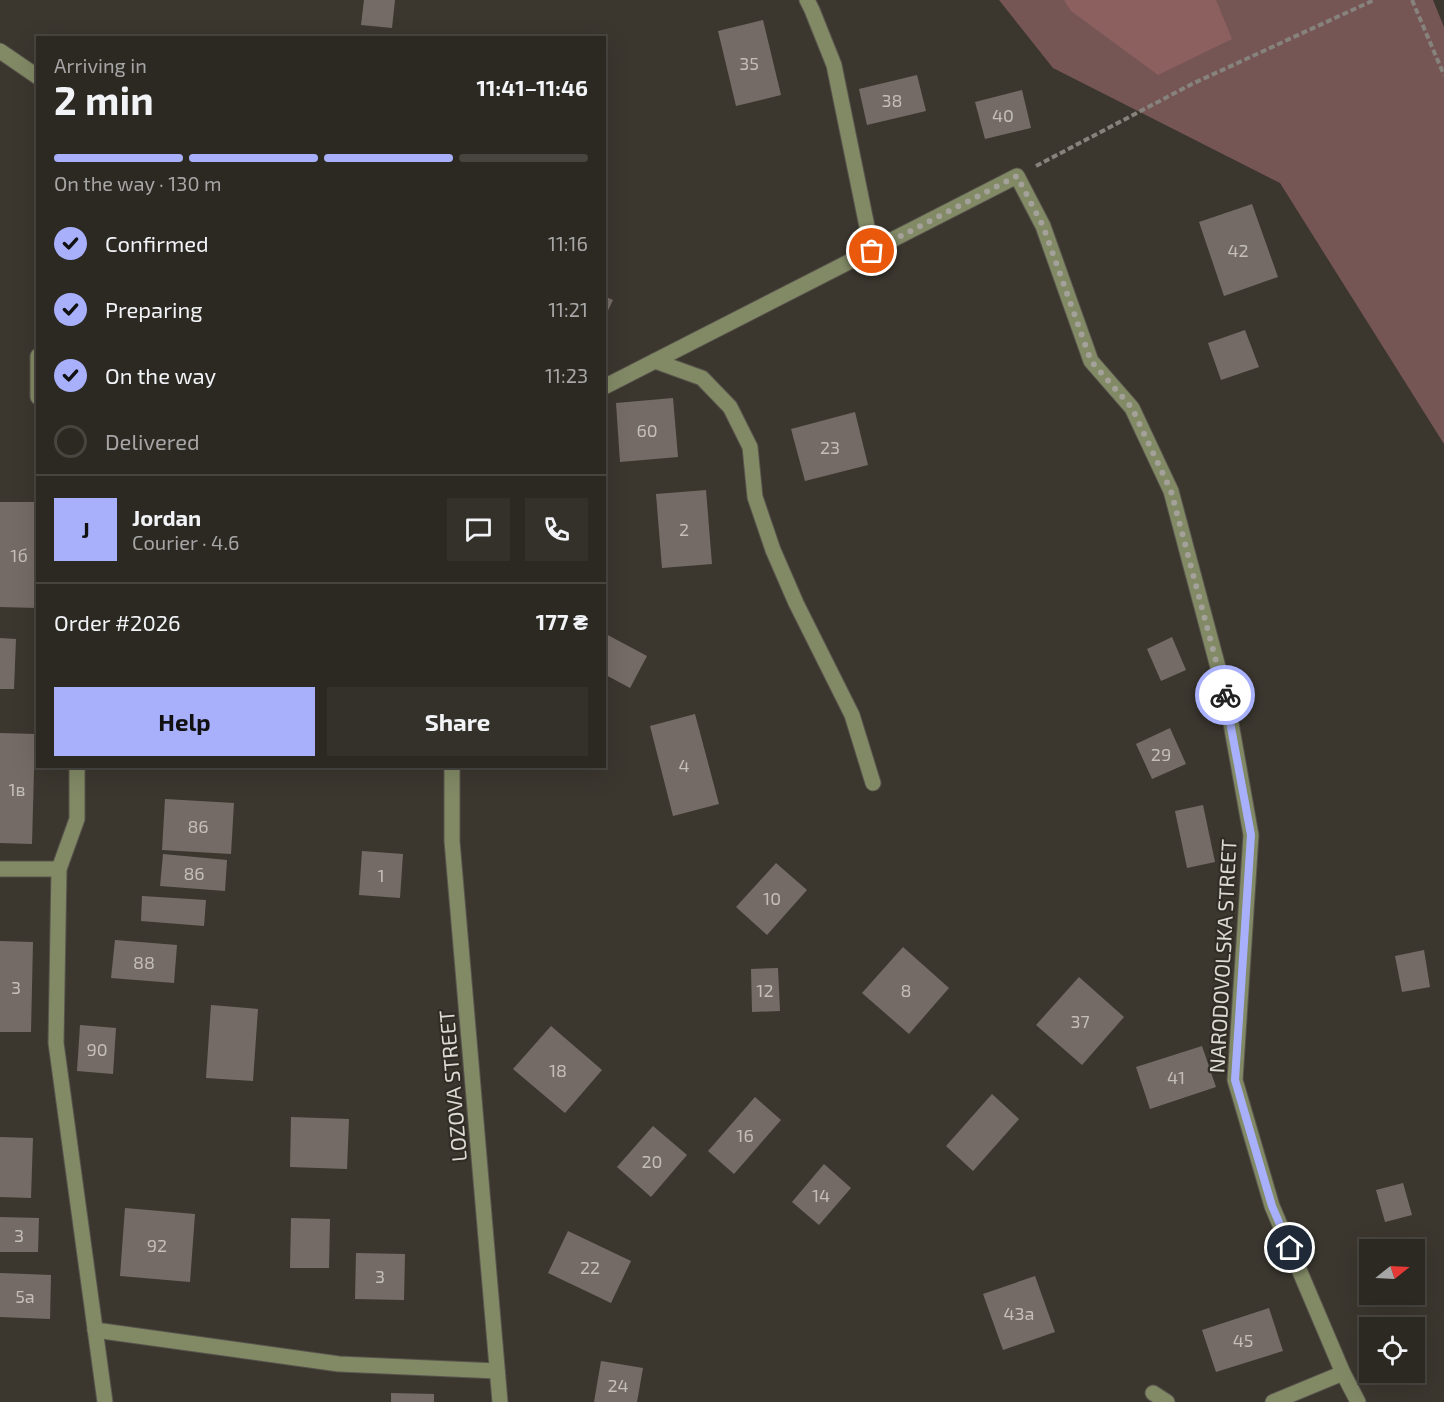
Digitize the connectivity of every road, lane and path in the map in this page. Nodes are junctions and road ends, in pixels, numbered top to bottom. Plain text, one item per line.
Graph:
1 (807, 0) edge
2 (1374, 0) edge
3 (1412, 0) edge
4 (0, 51) edge
5 (1444, 75) edge
6 (36, 76) edge
7 (1017, 176) junction
8 (872, 251) junction
9 (655, 361) junction
10 (606, 386) edge
11 (77, 768) edge
12 (452, 768) edge
13 (873, 783) dead end
14 (0, 868) edge
15 (59, 869) junction
16 (94, 1330) junction
17 (497, 1371) junction
18 (1343, 1373) junction
19 (1153, 1392) dead end
20 (105, 1402) edge
21 (500, 1402) edge
22 (1167, 1402) edge
23 (1273, 1402) edge
24 (1358, 1402) edge

1 - 8 street
2 - 7 path
3 - 5 path
4 - 6 street
7 - 8 street
7 - 18 street, NARODOVOLSKA STREET
8 - 9 street
9 - 10 street
9 - 13 street
11 - 15 street
12 - 17 street, LOZOVA STREET
14 - 15 street
15 - 16 street
16 - 17 street
16 - 20 street
17 - 21 street, LOZOVA STREET
18 - 23 street
18 - 24 street, NARODOVOLSKA STREET
19 - 22 street

